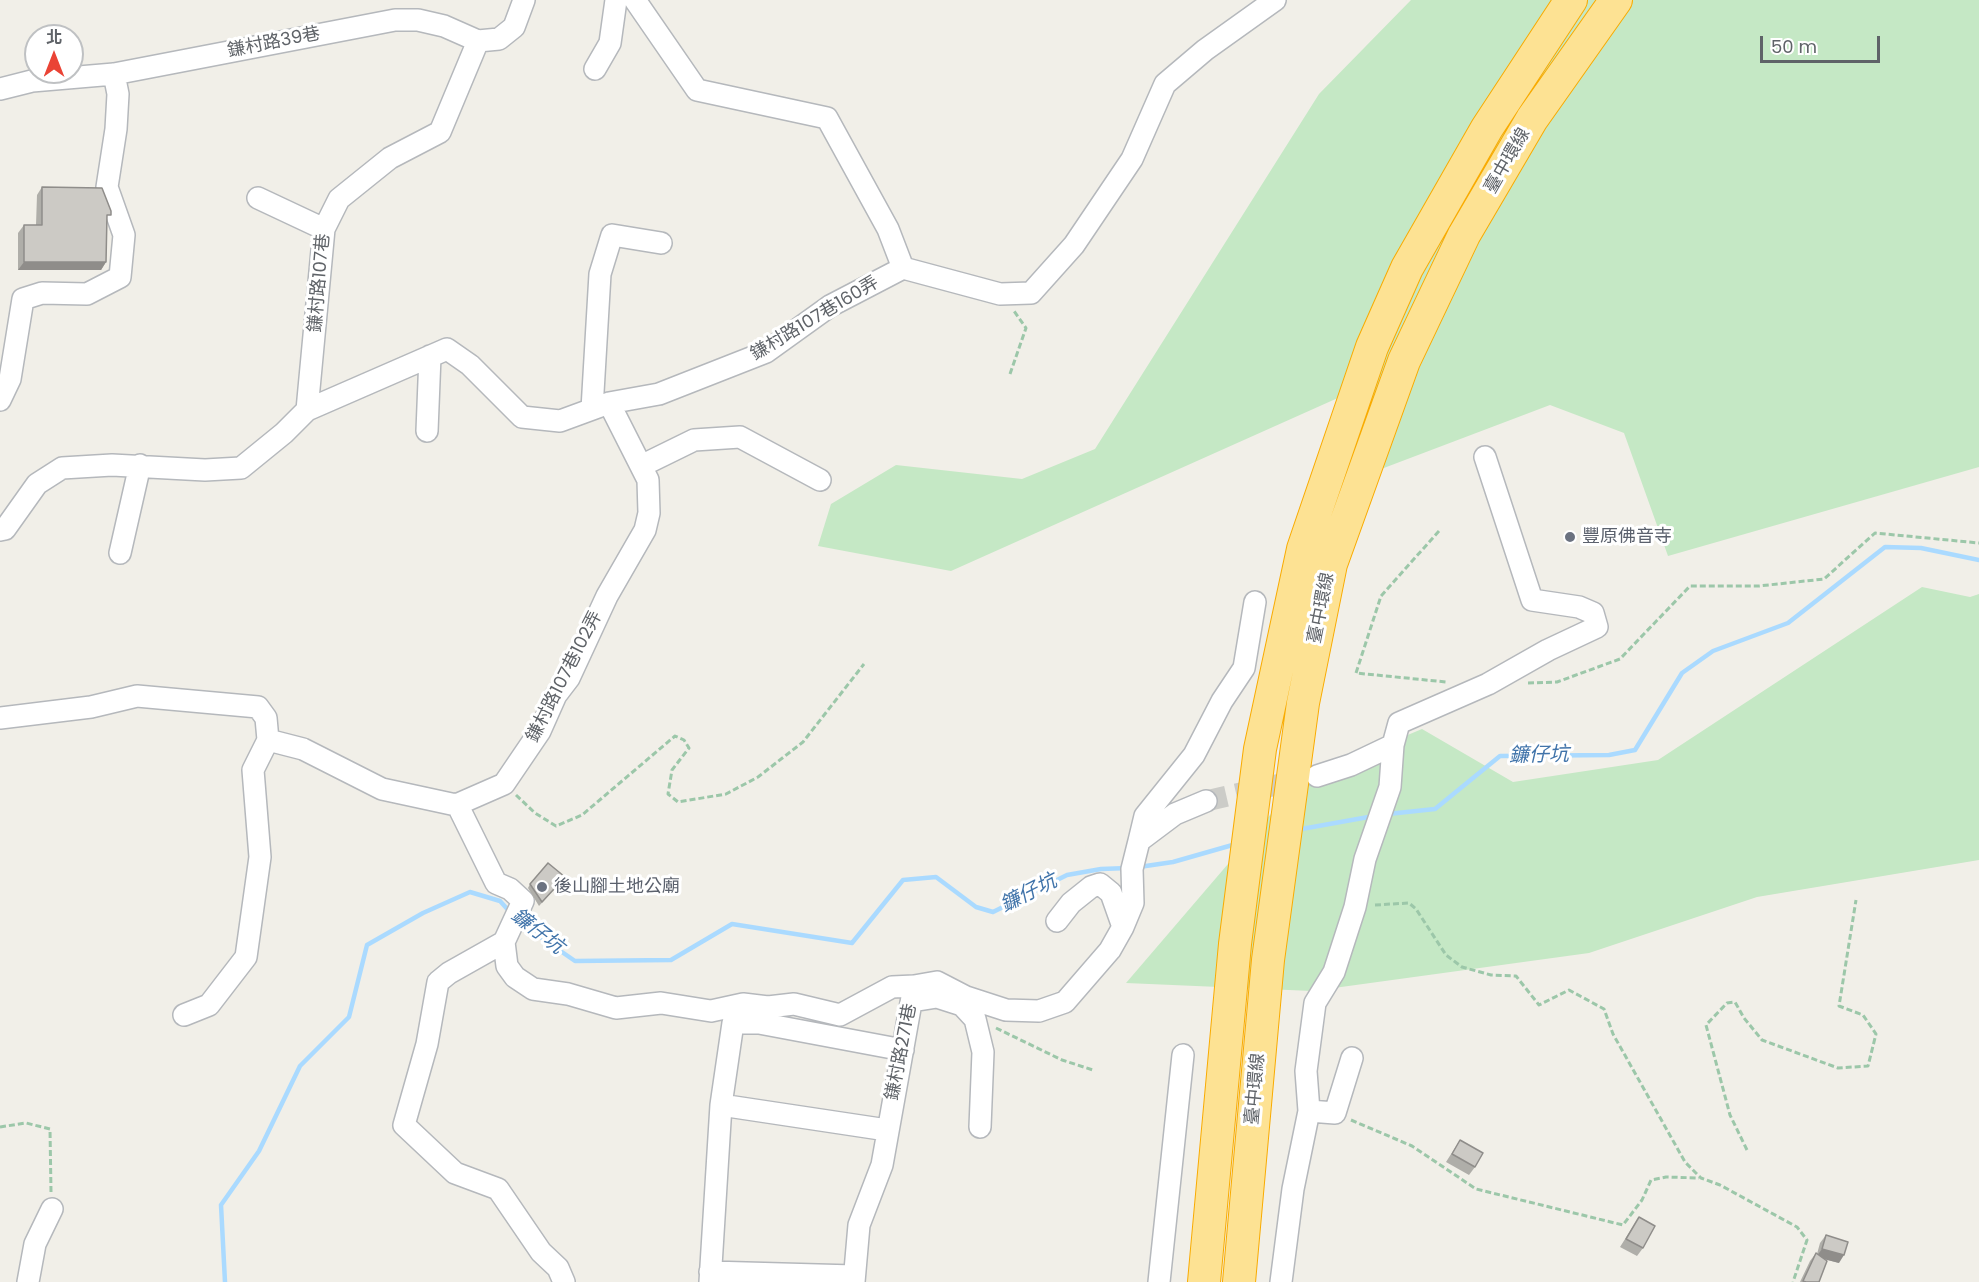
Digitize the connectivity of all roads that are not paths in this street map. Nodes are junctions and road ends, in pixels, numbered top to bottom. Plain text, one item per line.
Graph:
1 (524, 0) edge
2 (616, 0) edge
3 (635, 0) edge
4 (1275, 0) edge
5 (1571, 0) edge
6 (1616, 0) edge
7 (478, 41) junction
8 (595, 69) dead end
9 (114, 74) junction
10 (0, 89) edge
11 (258, 198) dead end
12 (324, 229) junction
13 (661, 243) dead end
14 (903, 268) junction
15 (430, 356) junction
16 (1, 399) edge
17 (600, 406) junction
18 (307, 410) junction
19 (427, 431) dead end
20 (1485, 457) dead end
21 (140, 465) junction
22 (641, 466) junction
23 (820, 480) dead end
24 (0, 530) edge
25 (120, 553) dead end
26 (1254, 602) dead end
27 (0, 718) edge
28 (268, 740) junction
29 (1393, 745) junction
30 (1317, 776) tunnel mouth
31 (1206, 801) tunnel mouth
32 (457, 804) junction
33 (1139, 841) junction
34 (1057, 921) dead end
35 (1123, 927) junction
36 (504, 942) junction
37 (913, 994) junction
38 (184, 1015) dead end
39 (903, 1050) junction
40 (1183, 1055) dead end
41 (1352, 1058) dead end
42 (721, 1106) junction
43 (1309, 1111) junction
44 (980, 1127) dead end
45 (887, 1130) junction
46 (52, 1209) road end
47 (710, 1277) edge
48 (854, 1279) edge
49 (28, 1282) edge
50 (564, 1282) edge
51 (1159, 1282) edge
52 (1204, 1282) edge
53 (1239, 1282) edge
54 (1281, 1282) edge

1 - 7 street
2 - 8 street
3 - 14 street
4 - 14 street
5 - 52 highway, 臺中環線
6 - 53 highway, 臺中環線
7 - 9 street, 鎌村路39巷
7 - 12 street, 鎌村路107巷
9 - 10 street, 鎌村路39巷
9 - 16 street
11 - 12 street
12 - 18 street, 鎌村路107巷
13 - 17 street
14 - 17 street, 鎌村路107巷160弄
15 - 17 street
15 - 18 street
15 - 19 street
17 - 22 street, 鎌村路107巷102弄
18 - 21 street
20 - 29 street
21 - 24 street
21 - 25 street
22 - 23 street
22 - 32 street, 鎌村路107巷102弄
26 - 33 street, 鎌村路271巷
27 - 28 street
28 - 32 street
28 - 38 street
29 - 30 street
29 - 43 street
31 - 33 street
32 - 36 street
33 - 35 street, 鎌村路271巷
34 - 35 street
35 - 37 street, 鎌村路271巷
36 - 37 street
36 - 50 street
37 - 39 street, 鎌村路271巷
37 - 44 street
39 - 42 street
39 - 45 street, 鎌村路271巷
40 - 51 street
41 - 43 street
42 - 45 street
42 - 47 street
43 - 54 street
45 - 48 street, 鎌村路271巷
46 - 49 street
47 - 48 street

